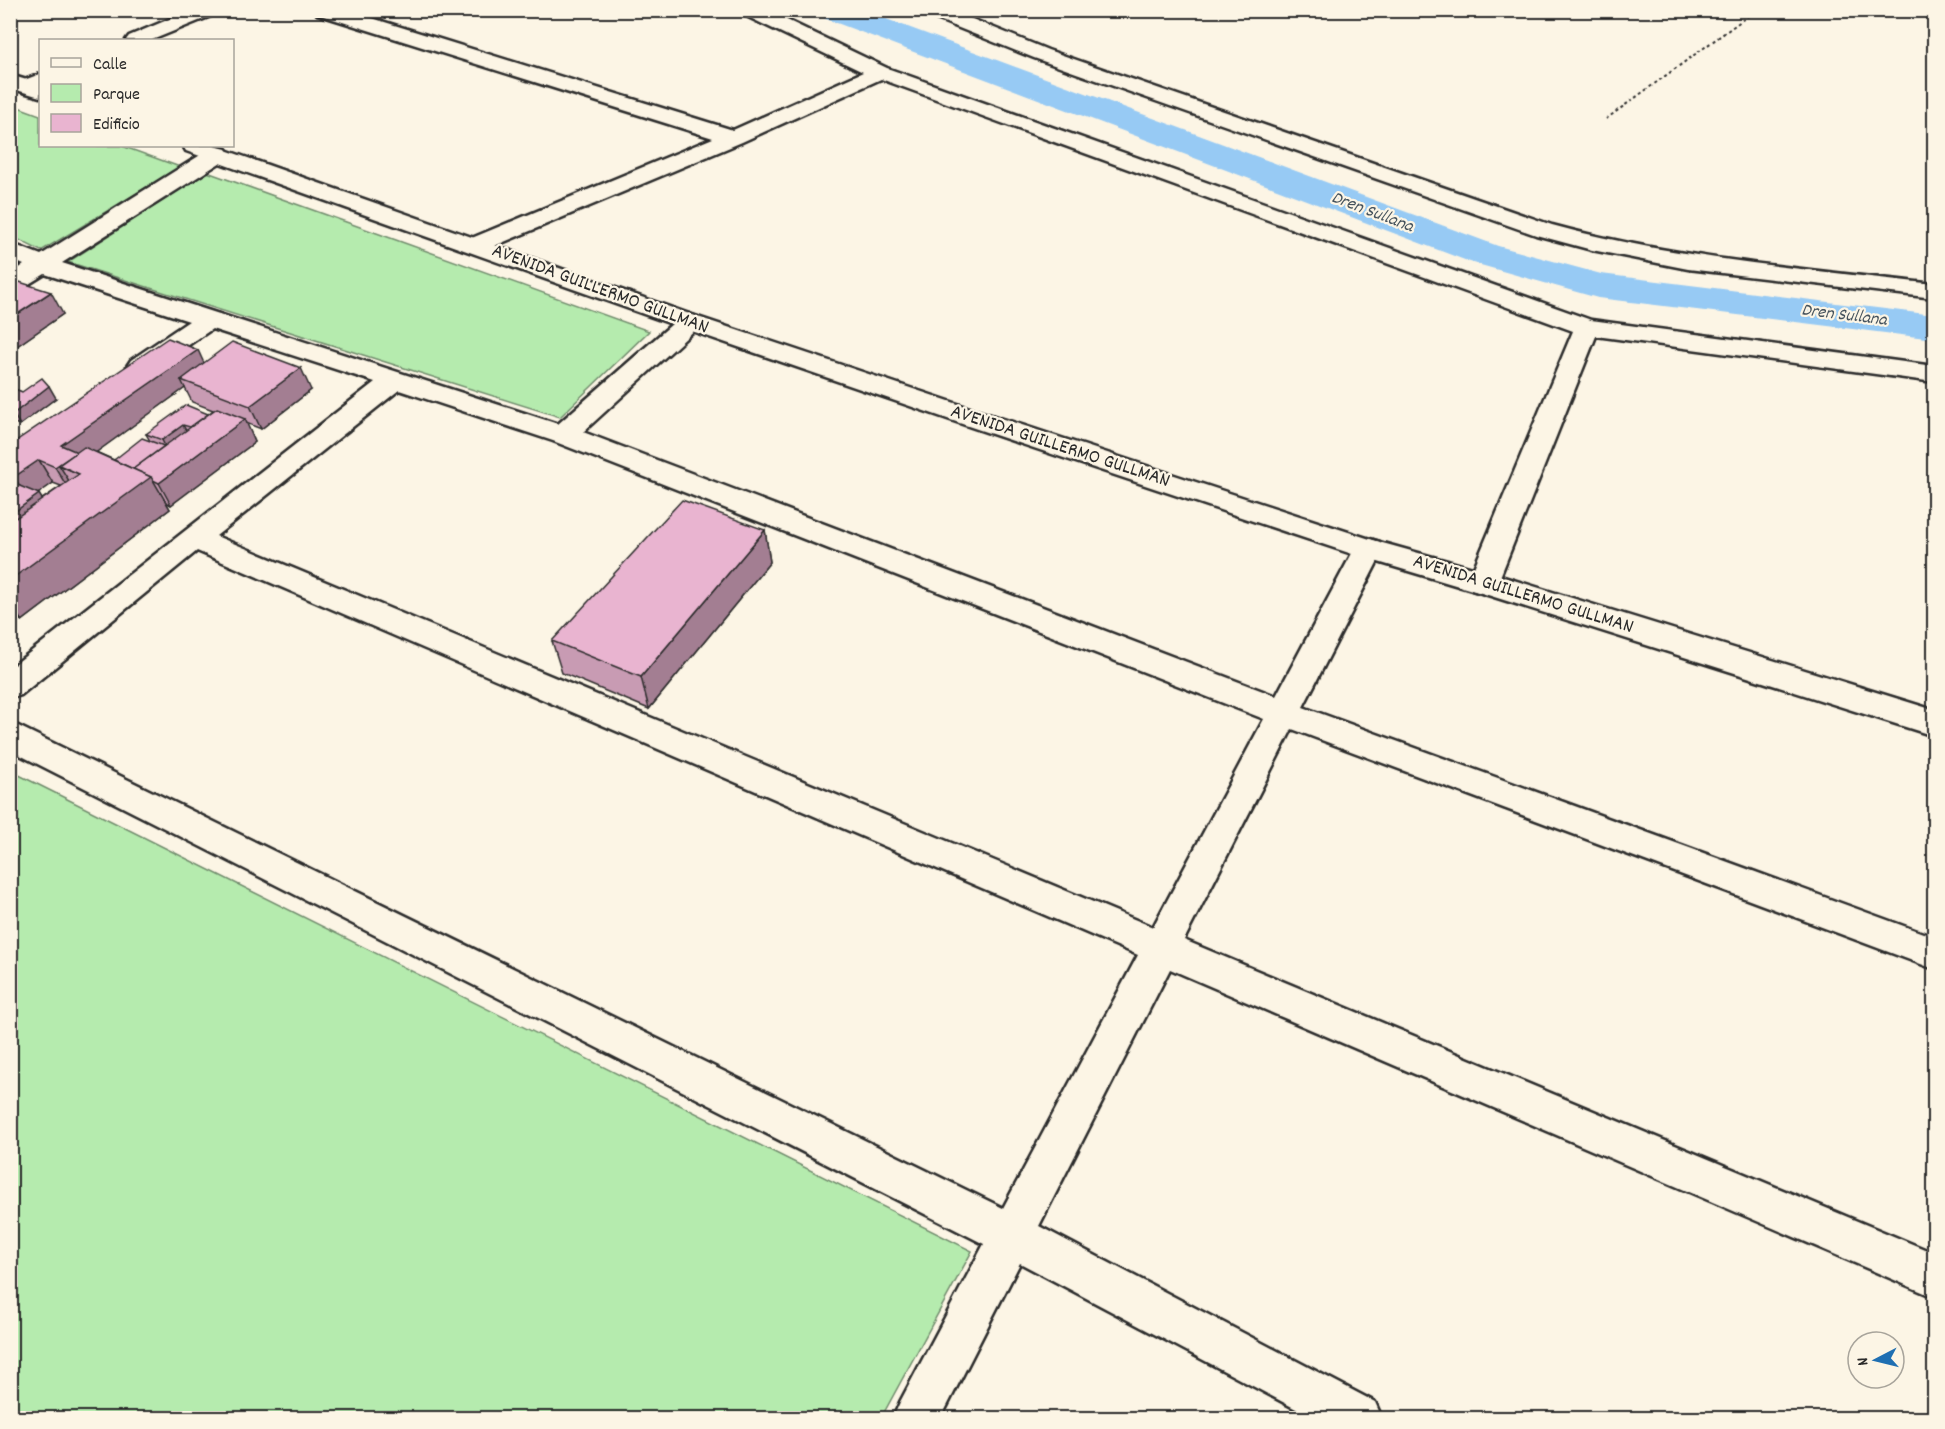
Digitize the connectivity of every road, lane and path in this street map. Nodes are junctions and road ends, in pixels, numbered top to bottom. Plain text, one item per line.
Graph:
1 (209, 10) edge
2 (324, 10) edge
3 (749, 10) edge
4 (931, 10) edge
5 (1756, 10) edge
6 (138, 39) edge
7 (880, 72) junction
8 (1606, 119) dead end
9 (734, 137) junction
10 (206, 150) edge
11 (476, 245) junction
12 (10, 250) edge
13 (43, 265) junction
14 (10, 285) edge
15 (1935, 291) edge
16 (209, 319) junction
17 (688, 322) junction
18 (1587, 327) junction
19 (1935, 374) edge
20 (124, 378) edge
21 (395, 380) junction
22 (563, 435) junction
23 (194, 538) junction
24 (1369, 549) junction
25 (1484, 582) junction
26 (10, 686) edge
27 (1284, 713) junction
28 (1935, 723) edge
29 (10, 735) edge
30 (1161, 947) junction
31 (1935, 953) edge
32 (1011, 1234) junction
33 (1935, 1275) edge
34 (916, 1419) edge
35 (1359, 1419) edge

1 - 6 street
2 - 9 street
3 - 7 street
4 - 15 street
5 - 8 path
7 - 9 street
7 - 18 street
9 - 11 street
10 - 11 street, AVENIDA GUILLERMO GULLMAN
10 - 13 street
11 - 17 street, AVENIDA GUILLERMO GULLMAN
12 - 13 street
13 - 14 street
13 - 16 street
16 - 20 street
16 - 21 street
17 - 22 street
17 - 24 street, AVENIDA GUILLERMO GULLMAN
18 - 19 street
18 - 25 street
21 - 22 street
21 - 23 street
22 - 27 street
23 - 26 street
23 - 30 street
24 - 25 street, AVENIDA GUILLERMO GULLMAN
24 - 27 street
25 - 28 street, AVENIDA GUILLERMO GULLMAN
27 - 30 street
27 - 31 street
29 - 32 street
30 - 32 street
30 - 33 street
32 - 34 street
32 - 35 street

